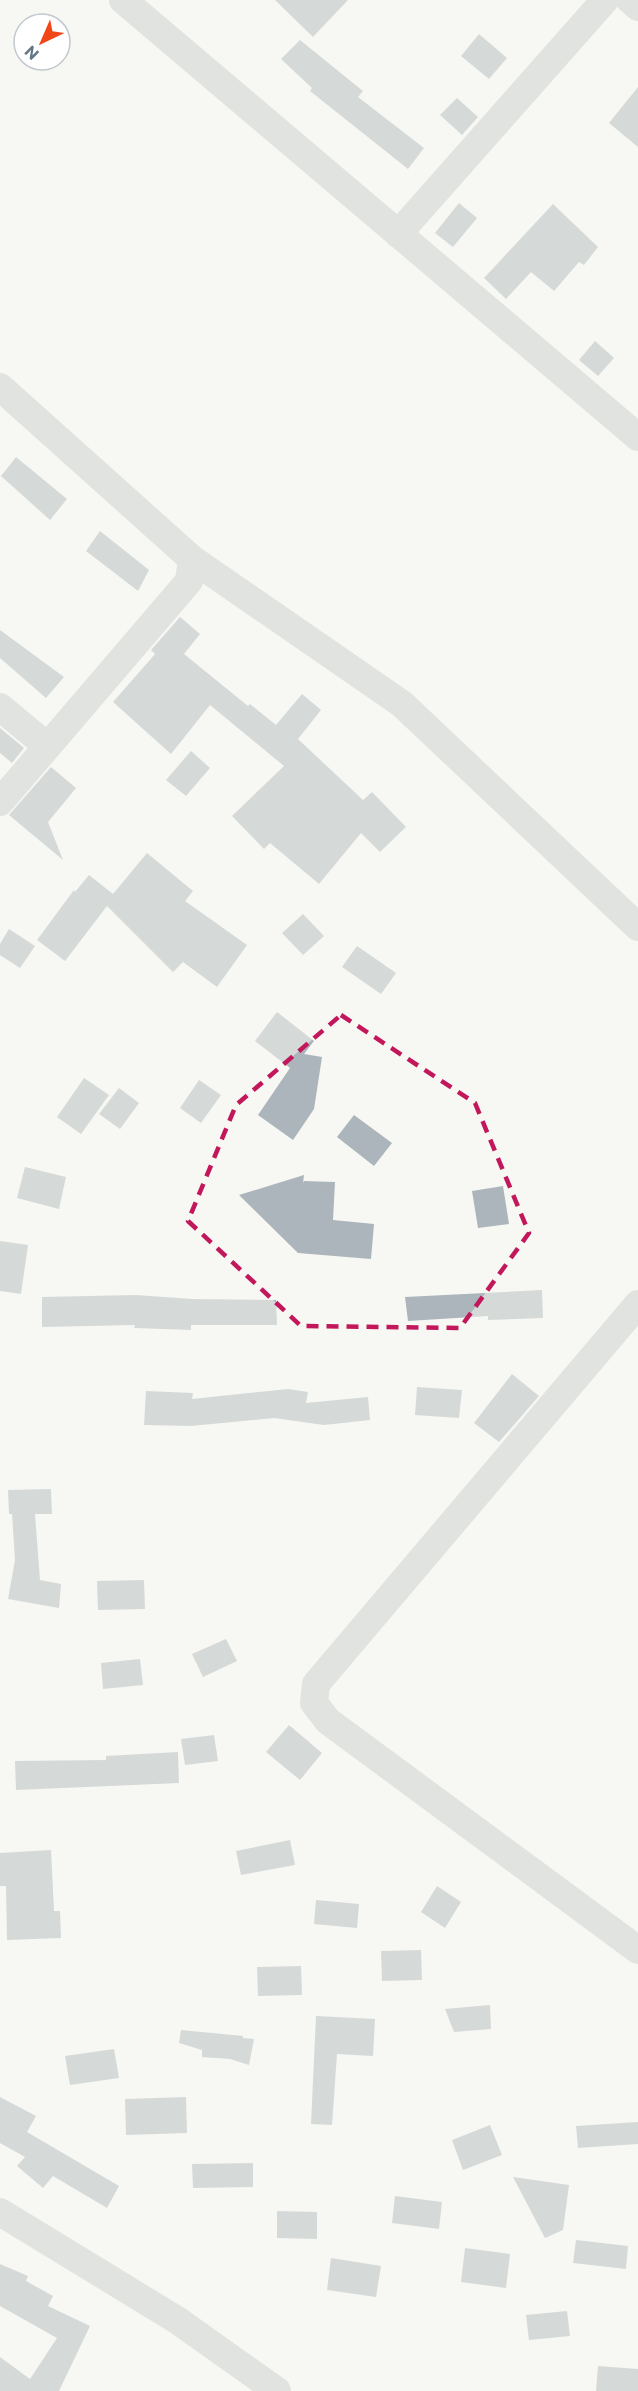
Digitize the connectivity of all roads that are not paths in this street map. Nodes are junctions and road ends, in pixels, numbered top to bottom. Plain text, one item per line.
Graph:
1 (123, 0) edge
2 (605, 0) edge
3 (630, 0) edge
4 (638, 7) edge
5 (398, 234) junction
6 (0, 387) edge
7 (638, 437) edge
8 (192, 559) junction
9 (0, 707) edge
10 (47, 746) junction
11 (0, 802) edge
12 (638, 927) edge
13 (638, 1304) edge
14 (638, 1950) edge
15 (0, 2211) edge
16 (277, 2391) edge

1 - 5 street
2 - 5 street
3 - 4 street
5 - 7 street
6 - 8 street
8 - 10 street
8 - 12 street
9 - 10 street
10 - 11 street
13 - 14 street
15 - 16 street

